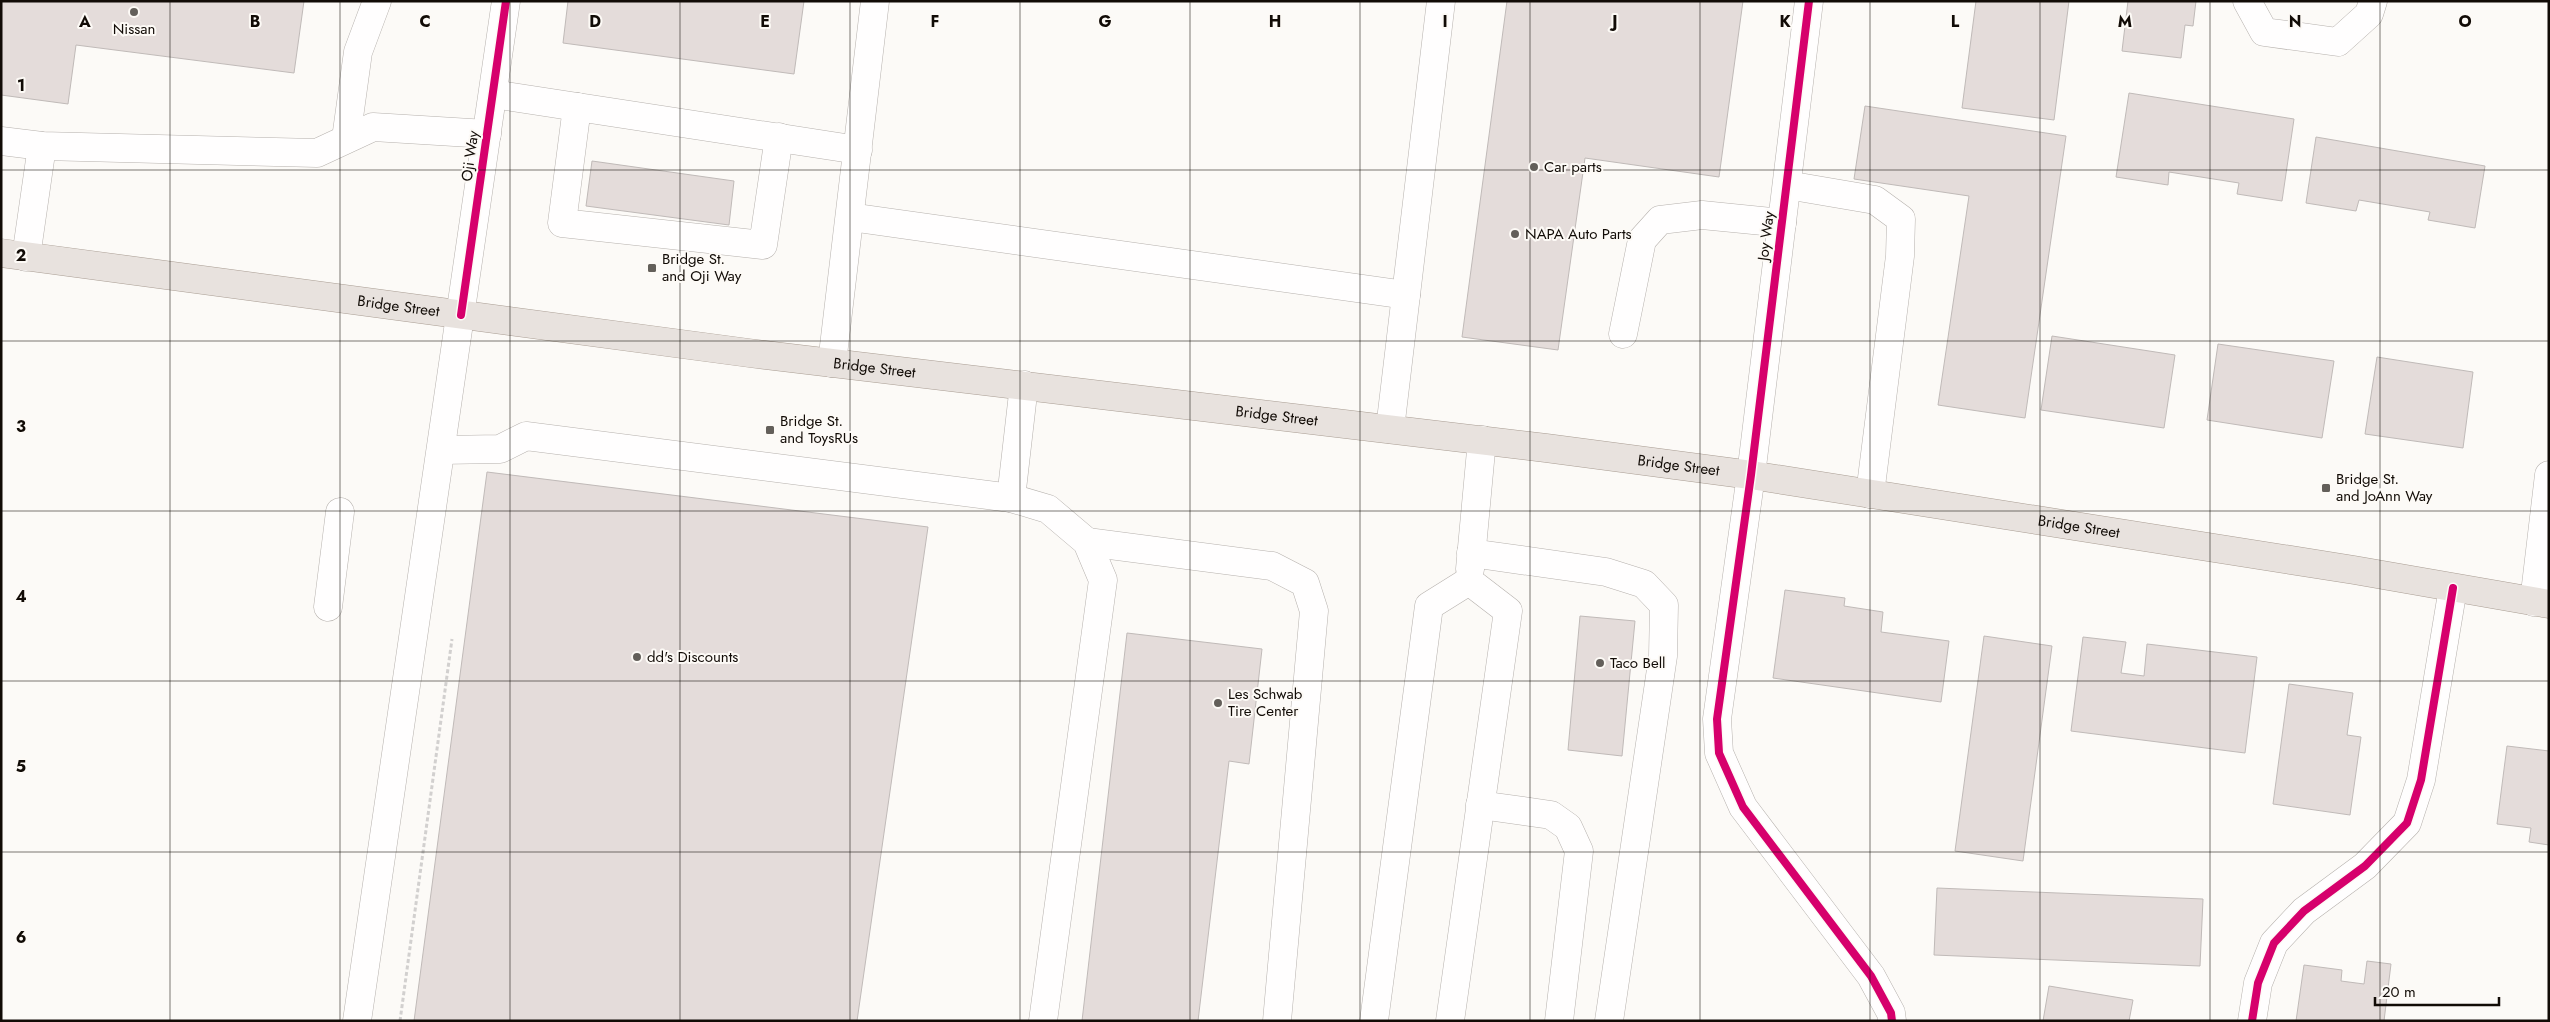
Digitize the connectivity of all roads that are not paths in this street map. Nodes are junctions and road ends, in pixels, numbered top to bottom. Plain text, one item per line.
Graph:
1 (377, 1) edge
2 (506, 1) edge
3 (875, 1) edge
4 (1441, 1) edge
5 (1809, 1) edge
6 (2247, 1) edge
7 (2372, 1) edge
8 (493, 94) junction
9 (577, 107) junction
10 (487, 134) junction
11 (779, 137) junction
12 (346, 139) junction
13 (1, 141) edge
14 (42, 146) junction
15 (858, 150) junction
16 (1787, 185) junction
17 (850, 217) junction
18 (1782, 223) junction
19 (13, 255) edge
20 (1406, 295) junction
21 (461, 315) junction
22 (1623, 334) dead end
23 (832, 363) junction
24 (1024, 385) junction
25 (1390, 429) junction
26 (1482, 440) junction
27 (441, 450) junction
28 (1751, 475) junction
29 (2549, 475) edge
30 (1870, 494) junction
31 (1011, 498) junction
32 (340, 512) dead end
33 (1087, 542) junction
34 (1471, 553) junction
35 (1468, 581) junction
36 (2453, 588) junction
37 (2541, 603) edge
38 (328, 607) dead end
39 (1480, 805) junction
40 (357, 1021) edge
41 (1043, 1021) edge
42 (1277, 1021) edge
43 (1374, 1021) edge
44 (1450, 1021) edge
45 (1559, 1021) edge
46 (1609, 1021) edge
47 (1892, 1021) edge
48 (2252, 1021) edge

1 - 12 street
2 - 8 street, Oji Way
3 - 15 street
4 - 20 street
5 - 16 street, Joy Way
6 - 7 street
8 - 9 street
8 - 10 street, Oji Way
9 - 11 street
9 - 11 street
10 - 12 street
10 - 21 street, Oji Way
11 - 15 street
12 - 14 street
13 - 14 street
14 - 19 street
15 - 17 street
16 - 18 street, Joy Way
16 - 30 street
17 - 20 street
17 - 23 street
18 - 22 street
18 - 28 street, Joy Way
19 - 21 main road, Bridge Street
20 - 25 street
21 - 23 main road, Bridge Street
21 - 27 street, Oji Way
23 - 24 main road, Bridge Street
24 - 25 main road, Bridge Street
24 - 31 street
25 - 26 main road, Bridge Street
26 - 28 main road, Bridge Street
26 - 34 street
27 - 31 street
27 - 40 street, Oji Way
28 - 30 main road, Bridge Street
28 - 47 street, Joy Way
29 - 37 street
30 - 36 main road, Bridge Street
31 - 33 street
32 - 38 street
33 - 41 street
33 - 42 street
34 - 35 street
34 - 46 street
35 - 39 street
35 - 43 street
36 - 37 main road, Bridge Street
36 - 48 street
39 - 44 street
39 - 45 street

